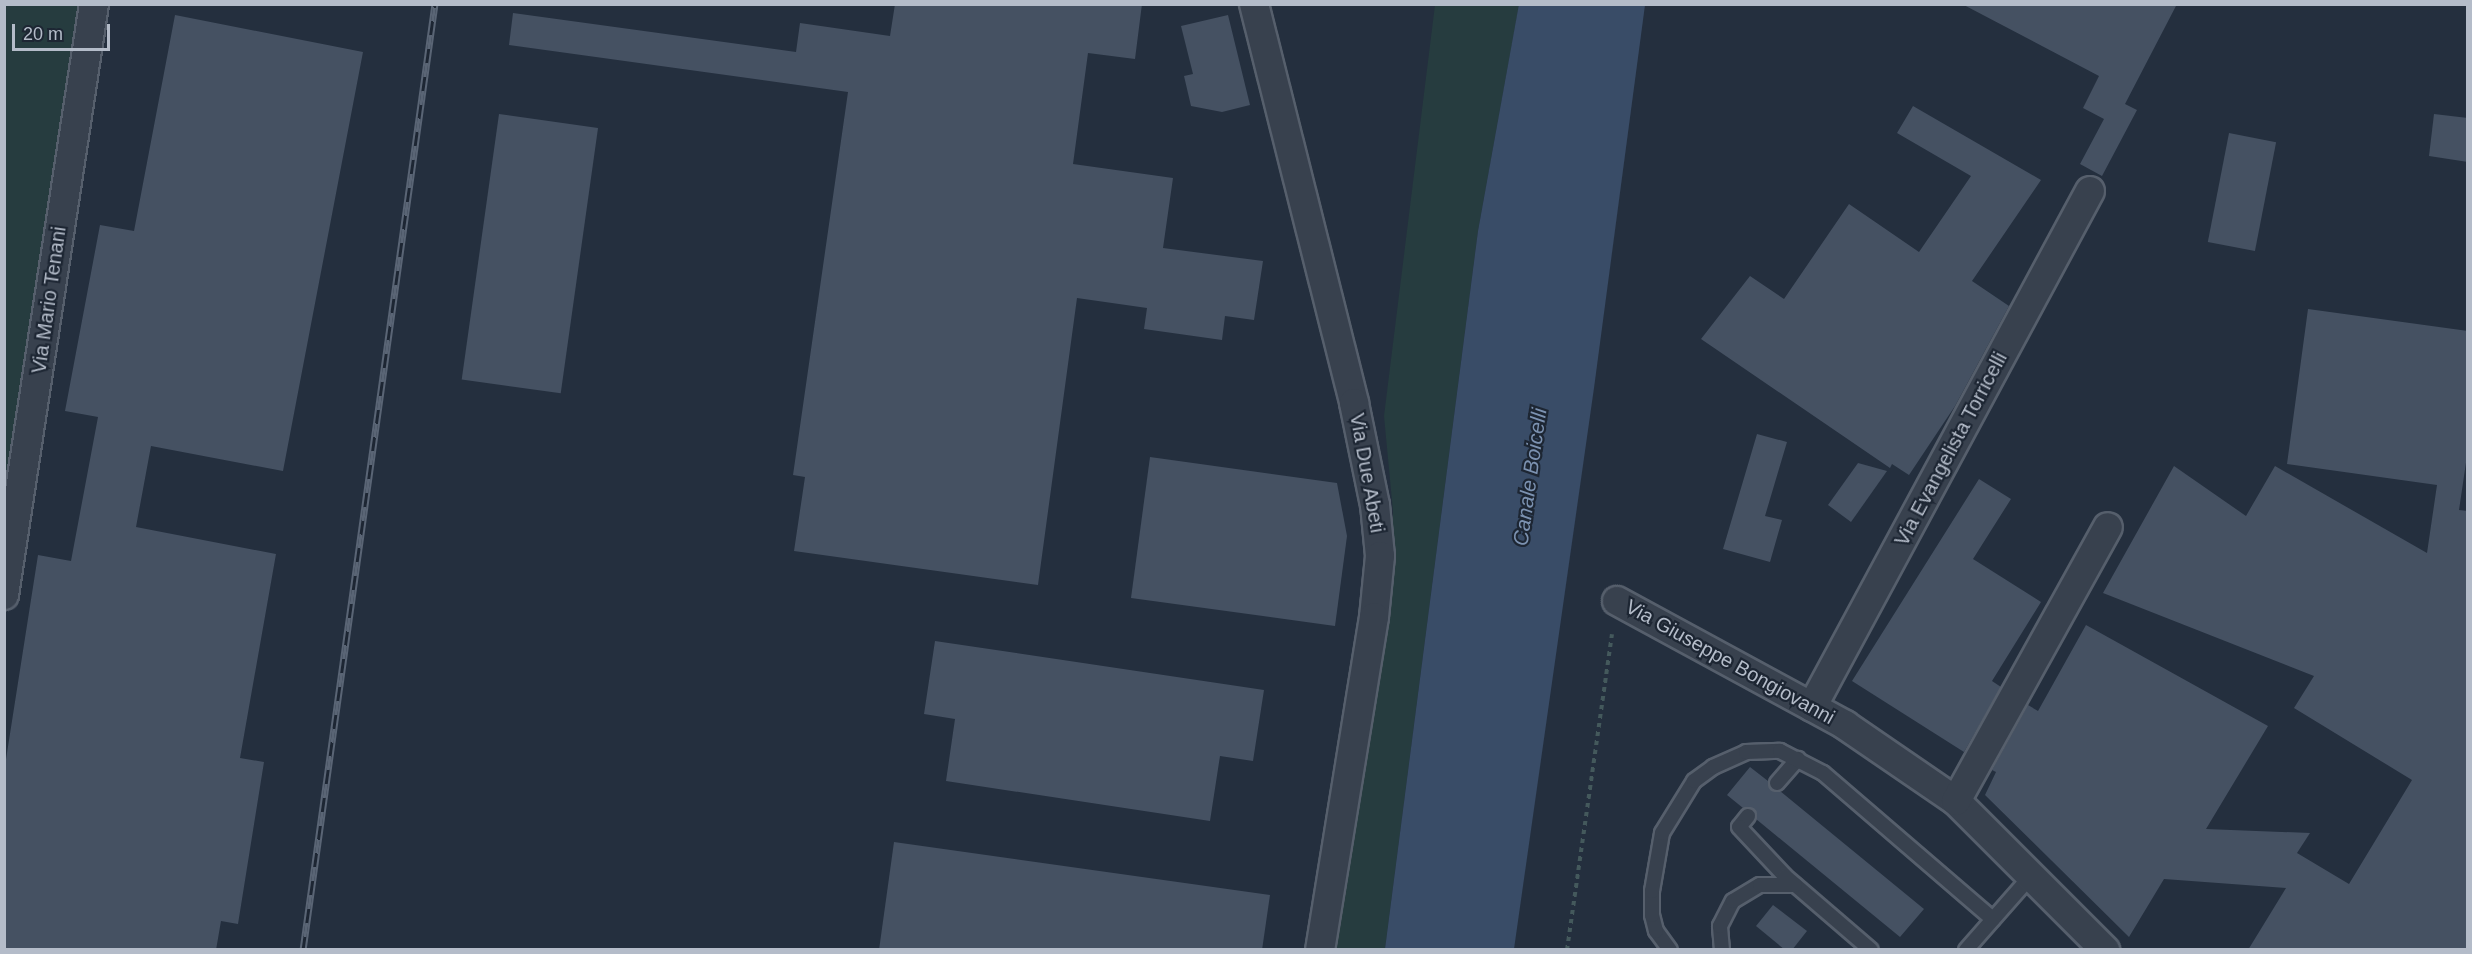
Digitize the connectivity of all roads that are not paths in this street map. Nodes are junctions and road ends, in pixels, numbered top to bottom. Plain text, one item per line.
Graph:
1 (94, 4) edge
2 (1254, 4) edge
3 (2090, 191) dead end
4 (2108, 527) dead end
5 (4, 595) edge
6 (1617, 600) road end
7 (1812, 707) junction
8 (1798, 759) junction
9 (1777, 783) dead end
10 (1956, 801) junction
11 (1748, 816) dead end
12 (2031, 876) junction
13 (1795, 885) junction
14 (1994, 919) junction
15 (1320, 950) edge
16 (1670, 950) edge
17 (1722, 950) edge
18 (1871, 950) edge
19 (1966, 950) edge
20 (2105, 950) edge

1 - 5 street, Via Mario Tenani
2 - 15 street, Via Due Abeti
3 - 7 street, Via Evangelista Torricelli
4 - 10 street
6 - 7 street, Via Giuseppe Bongiovanni
7 - 10 street, Via Giuseppe Bongiovanni
8 - 9 lane
8 - 14 lane
8 - 16 lane
10 - 12 street, Via Giuseppe Bongiovanni
11 - 13 lane
12 - 14 lane
12 - 20 street, Via Giuseppe Bongiovanni
13 - 17 lane
13 - 18 lane
14 - 19 lane

